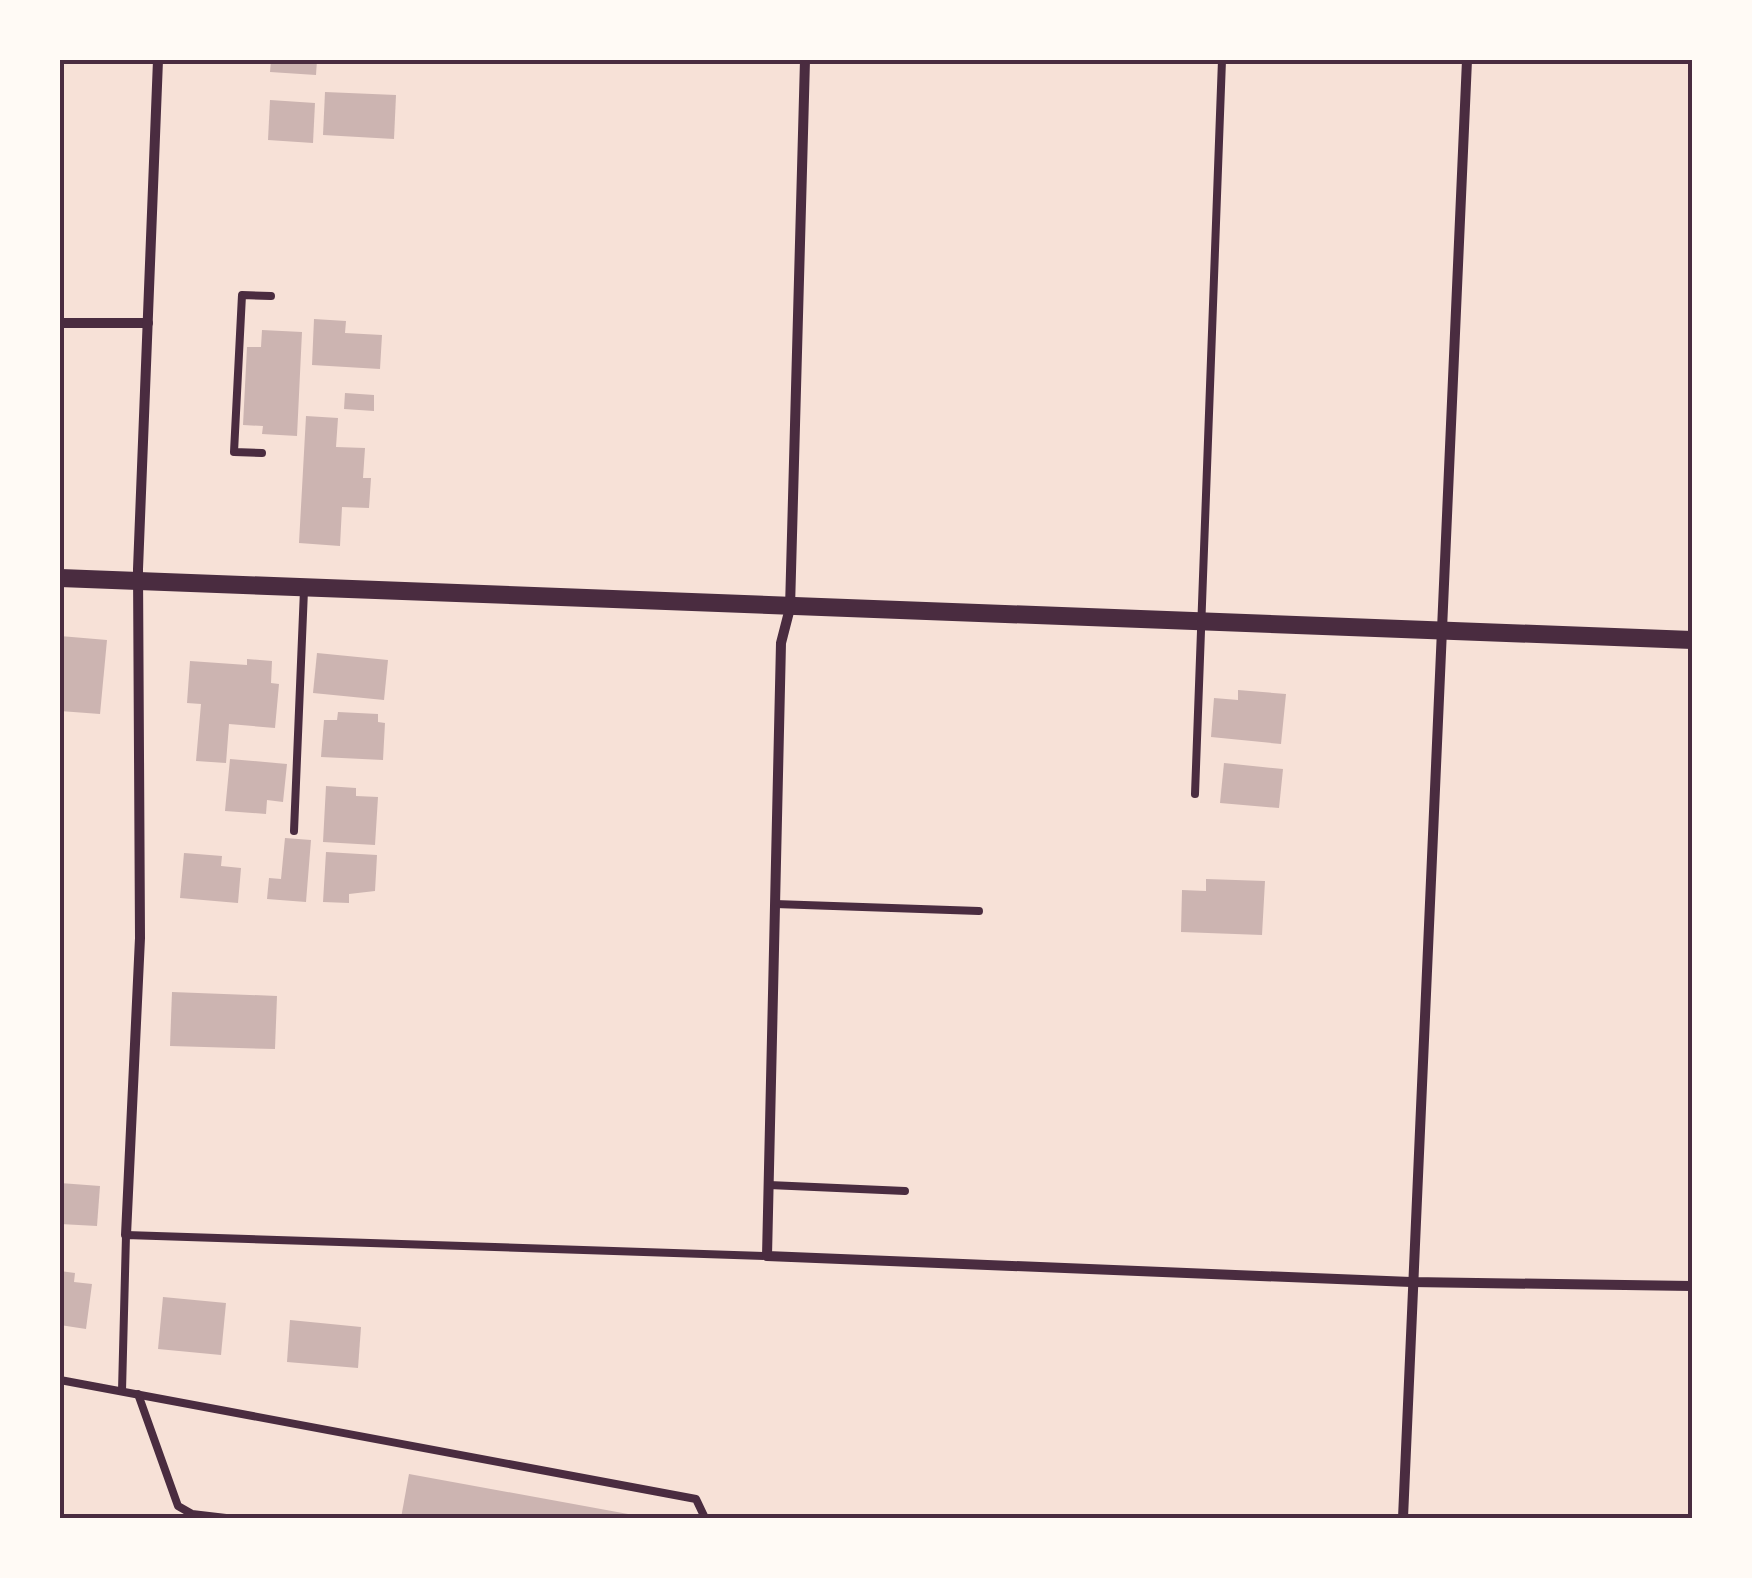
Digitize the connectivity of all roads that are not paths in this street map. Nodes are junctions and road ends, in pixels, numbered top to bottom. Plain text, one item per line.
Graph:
1 (158, 60) edge
2 (804, 60) edge
3 (1222, 60) edge
4 (1467, 60) edge
5 (271, 296) dead end
6 (60, 323) edge
7 (148, 323) junction
8 (262, 453) dead end
9 (60, 578) edge
10 (138, 581) junction
11 (304, 588) junction
12 (790, 608) junction
13 (1201, 622) junction
14 (1444, 631) junction
15 (1692, 640) edge
16 (1195, 794) dead end
17 (294, 831) dead end
18 (775, 904) junction
19 (979, 911) dead end
20 (769, 1185) junction
21 (905, 1190) dead end
22 (126, 1235) junction
23 (767, 1256) junction
24 (1411, 1282) junction
25 (1692, 1286) edge
26 (60, 1380) edge
27 (122, 1392) junction
28 (138, 1394) junction
29 (226, 1518) edge
30 (705, 1518) edge
31 (1403, 1518) edge

1 - 7 street
2 - 12 street
3 - 13 lane
4 - 14 street
5 - 8 lane
6 - 7 street
7 - 10 street
9 - 10 street
10 - 11 street
10 - 22 street
11 - 12 street
11 - 17 lane
12 - 13 street
12 - 18 street
13 - 14 street
13 - 16 lane
14 - 15 street
14 - 24 street
18 - 19 lane
18 - 20 street
20 - 21 lane
20 - 23 street
22 - 23 lane
22 - 27 lane
23 - 24 street
24 - 25 street
24 - 31 street
26 - 27 lane
27 - 28 lane
28 - 29 lane
28 - 30 lane

